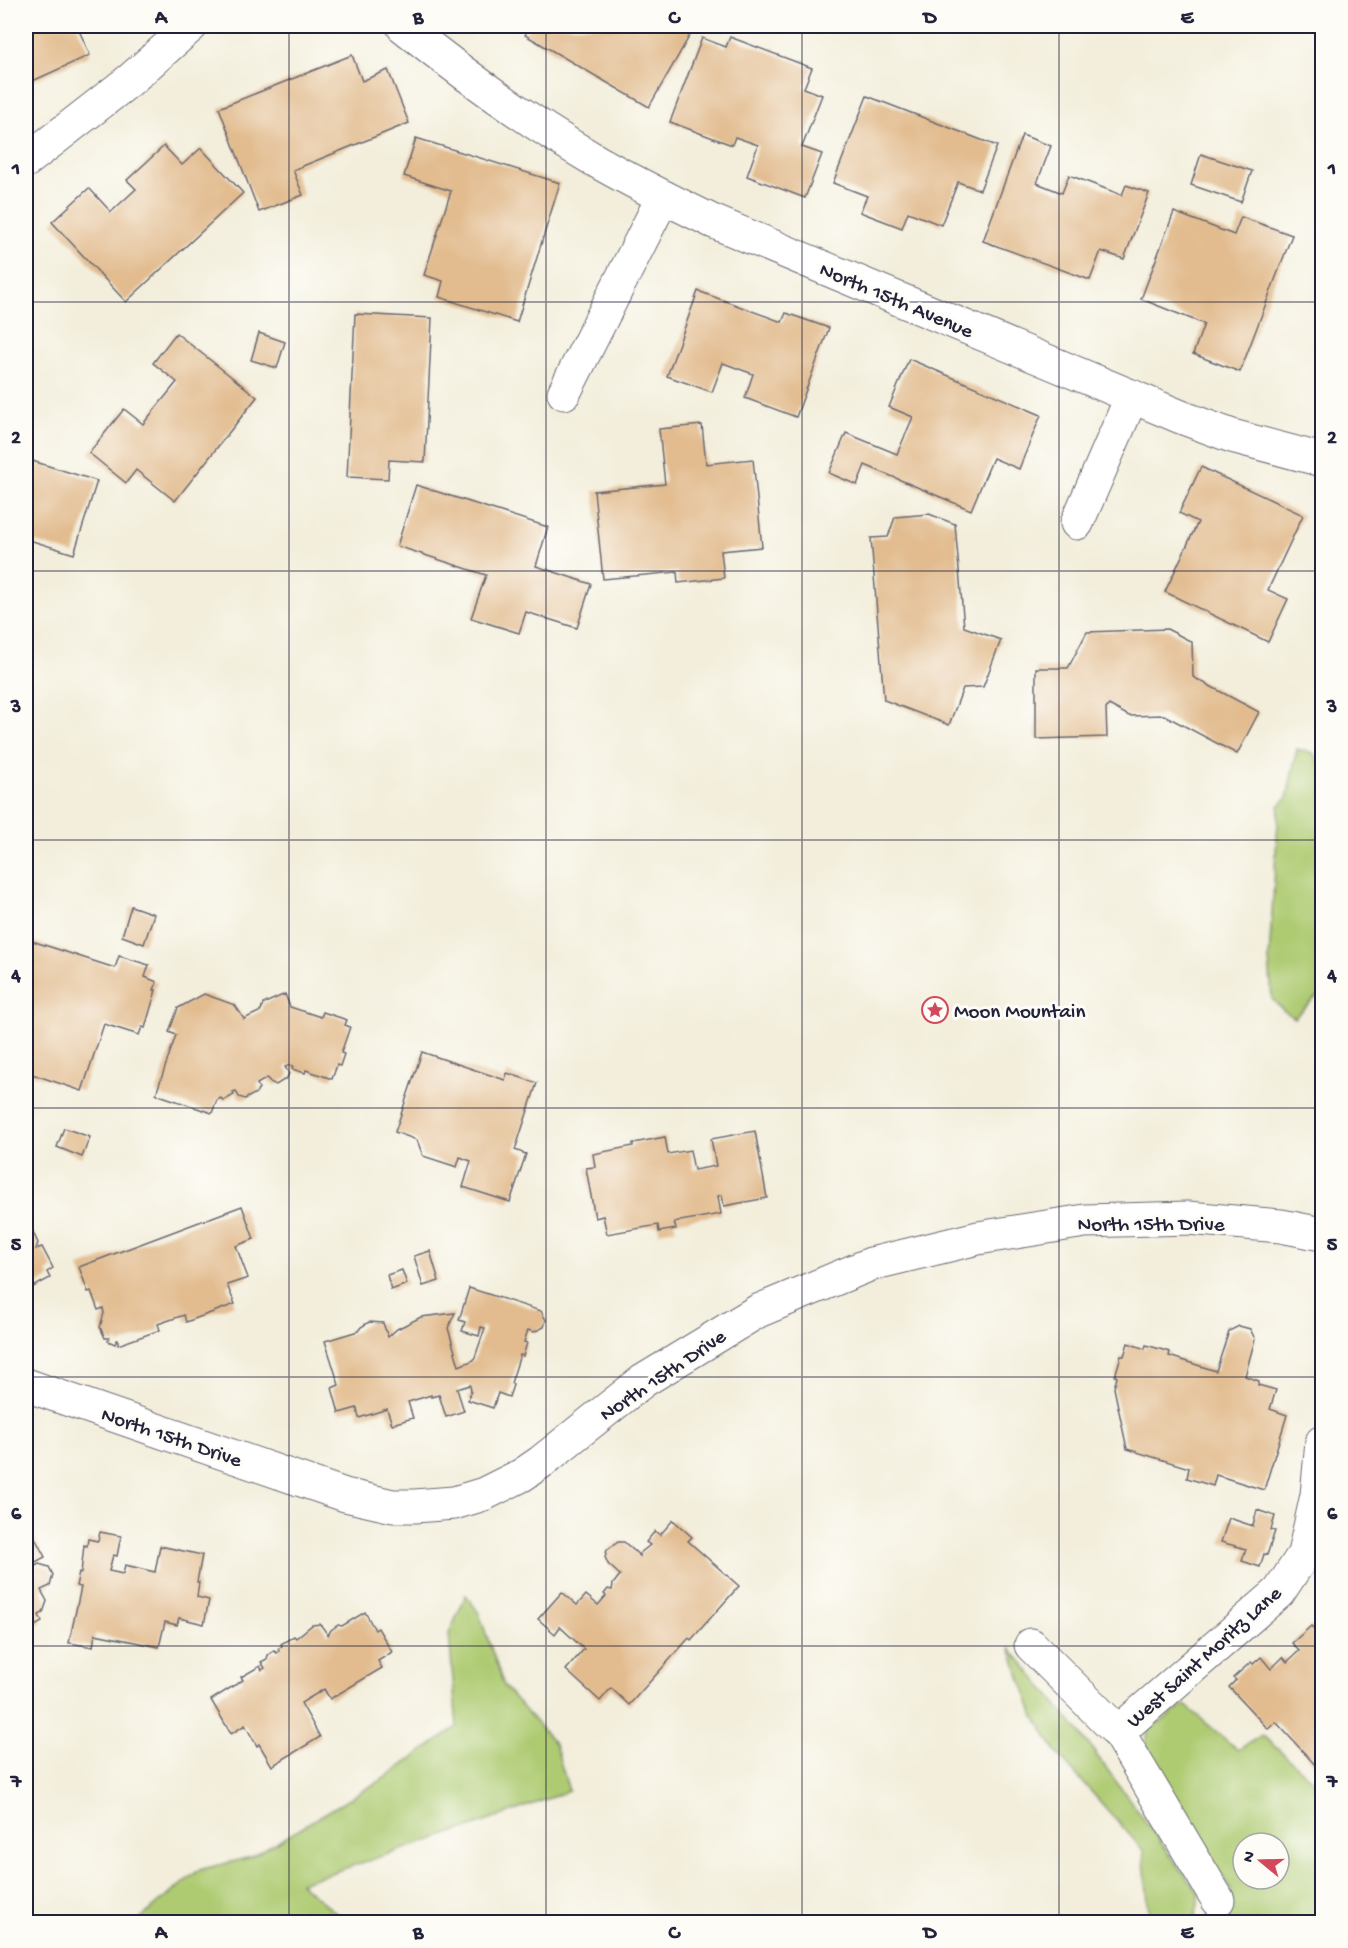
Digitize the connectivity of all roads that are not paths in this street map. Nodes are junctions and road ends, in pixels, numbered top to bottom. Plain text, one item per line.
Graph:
1 (191, 26) edge
2 (403, 26) edge
3 (26, 161) edge
4 (663, 197) junction
5 (564, 393) dead end
6 (1132, 396) junction
7 (1323, 460) edge
8 (1077, 523) dead end
9 (1323, 1234) edge
10 (26, 1385) edge
11 (1323, 1442) edge
12 (1031, 1645) dead end
13 (1118, 1732) junction
14 (1218, 1900) dead end

1 - 3 street
2 - 4 street, North 15th Avenue
4 - 5 street
4 - 6 street, North 15th Avenue
6 - 7 street, North 15th Avenue
6 - 8 street
9 - 10 street, North 15th Drive
11 - 13 street, West Saint Moritz Lane
12 - 13 street, West Saint Moritz Lane
13 - 14 street, West Saint Moritz Lane

